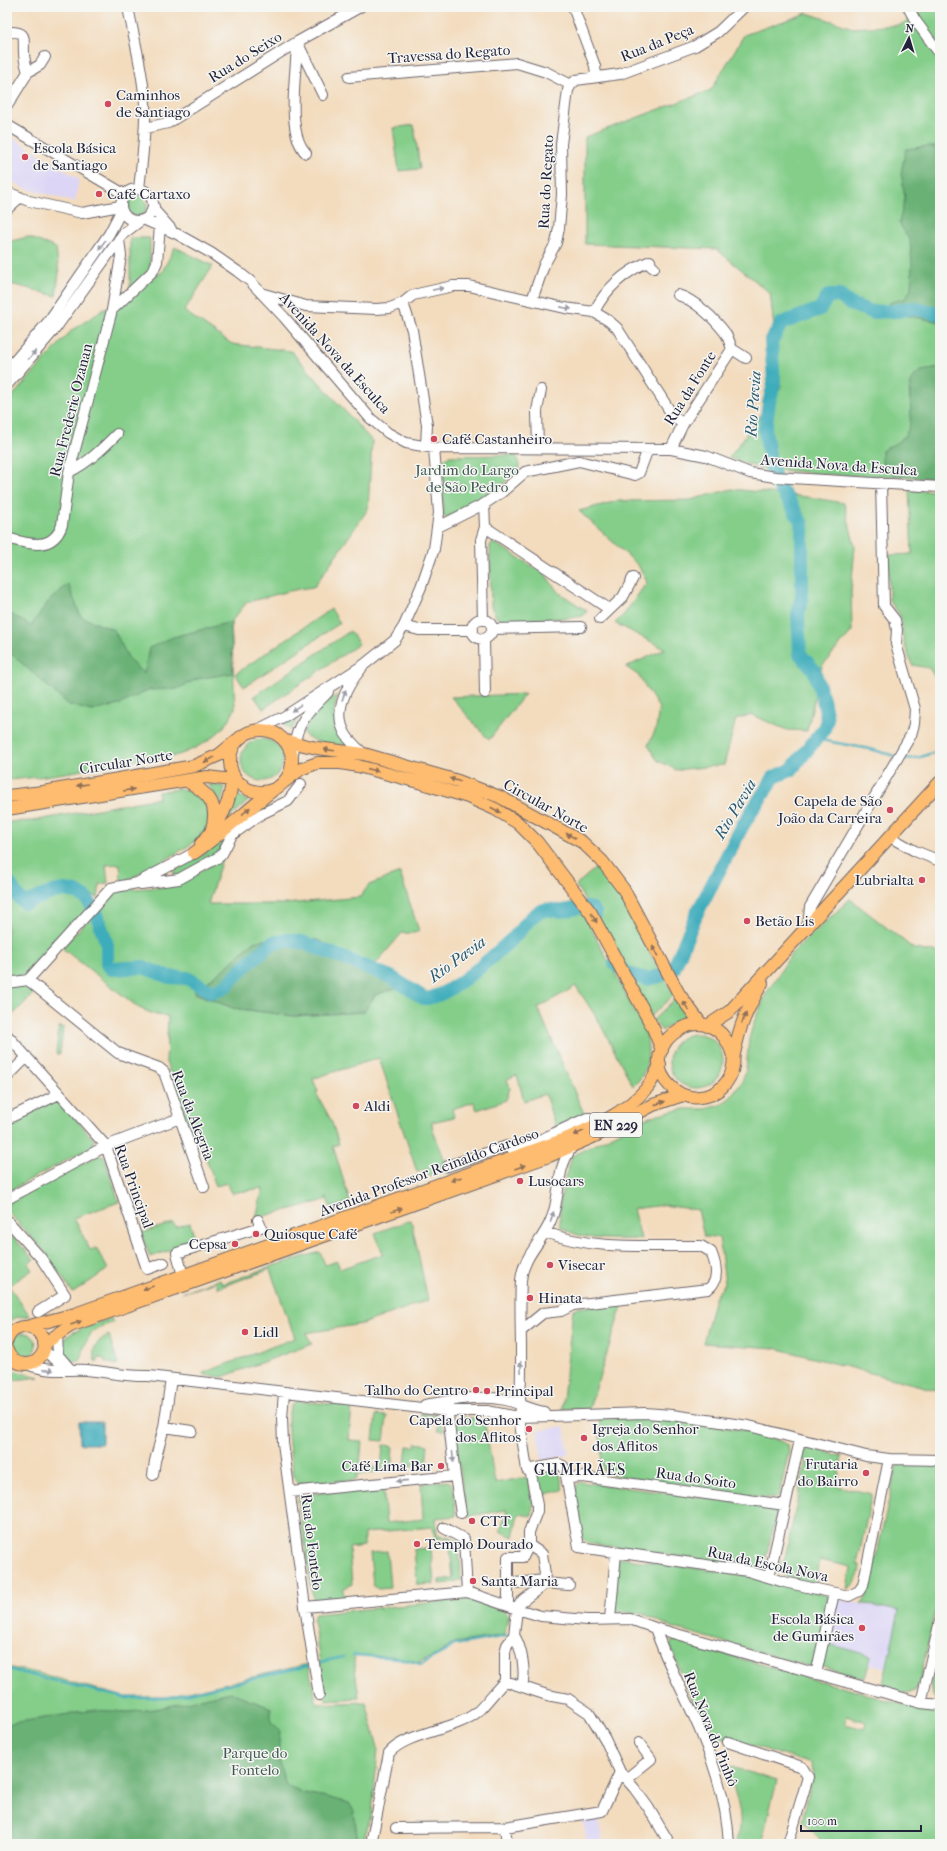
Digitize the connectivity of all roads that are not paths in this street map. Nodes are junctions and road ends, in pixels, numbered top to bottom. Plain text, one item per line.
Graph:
1 (128, 7) edge
2 (360, 7) edge
3 (573, 7) edge
4 (744, 7) edge
5 (908, 7) edge
6 (7, 32) edge
7 (297, 42) junction
8 (940, 54) edge
9 (45, 57) dead end
10 (28, 72) junction
11 (349, 77) dead end
12 (596, 77) junction
13 (571, 85) junction
14 (323, 95) dead end
15 (7, 106) edge
16 (7, 125) edge
17 (145, 128) junction
18 (306, 153) dead end
19 (139, 189) junction
20 (7, 192) edge
21 (124, 194) junction
22 (20, 198) junction
23 (153, 203) junction
24 (120, 208) junction
25 (7, 210) edge
26 (142, 221) junction
27 (160, 226) junction
28 (177, 234) junction
29 (119, 239) junction
30 (654, 268) dead end
31 (262, 294) junction
32 (678, 295) dead end
33 (532, 300) junction
34 (403, 303) junction
35 (306, 306) junction
36 (112, 310) junction
37 (594, 312) junction
38 (284, 317) junction
39 (732, 349) junction
40 (746, 358) dead end
41 (7, 370) edge
42 (7, 385) edge
43 (541, 390) dead end
44 (683, 424) junction
45 (117, 434) dead end
46 (430, 447) junction
47 (538, 448) junction
48 (648, 449) junction
49 (671, 449) junction
50 (577, 450) junction
51 (575, 462) junction
52 (68, 472) junction
53 (881, 483) junction
54 (940, 487) edge
55 (484, 504) junction
56 (438, 527) junction
57 (485, 527) junction
58 (7, 538) edge
59 (633, 578) dead end
60 (609, 609) junction
61 (600, 619) dead end
62 (483, 620) junction
63 (404, 626) junction
64 (581, 627) dead end
65 (492, 629) junction
66 (473, 630) junction
67 (484, 639) junction
68 (365, 664) junction
69 (340, 679) junction
70 (485, 693) dead end
71 (256, 730) junction
72 (241, 737) junction
73 (290, 742) junction
74 (364, 754) junction
75 (235, 778) junction
76 (187, 781) junction
77 (940, 782) edge
78 (301, 784) dead end
79 (280, 785) junction
80 (7, 796) edge
81 (7, 809) edge
82 (212, 831) junction
83 (890, 837) junction
84 (194, 853) junction
85 (940, 861) edge
86 (168, 867) junction
87 (170, 880) junction
88 (131, 886) junction
89 (808, 928) junction
90 (774, 964) junction
91 (28, 980) junction
92 (7, 983) edge
93 (704, 1025) junction
94 (7, 1034) edge
95 (662, 1050) junction
96 (733, 1056) junction
97 (27, 1057) junction
98 (660, 1065) junction
99 (7, 1077) edge
100 (59, 1094) junction
101 (683, 1095) junction
102 (180, 1118) junction
103 (7, 1119) edge
104 (603, 1121) junction
105 (106, 1146) junction
106 (572, 1148) junction
107 (479, 1155) junction
108 (448, 1166) dead end
109 (484, 1170) junction
110 (204, 1187) dead end
111 (7, 1199) edge
112 (7, 1220) edge
113 (258, 1220) dead end
114 (545, 1232) junction
115 (164, 1263) dead end
116 (183, 1276) junction
117 (38, 1312) dead end
118 (26, 1327) junction
119 (521, 1331) junction
120 (57, 1334) junction
121 (9, 1336) edge
122 (44, 1347) junction
123 (7, 1350) edge
124 (7, 1361) edge
125 (24, 1364) junction
126 (70, 1369) junction
127 (171, 1379) junction
128 (284, 1392) junction
129 (447, 1406) junction
130 (519, 1406) junction
131 (576, 1415) junction
132 (517, 1417) junction
133 (164, 1426) junction
134 (192, 1431) dead end
135 (800, 1440) junction
136 (888, 1459) junction
137 (940, 1460) edge
138 (530, 1469) junction
139 (153, 1475) dead end
140 (455, 1476) junction
141 (568, 1478) junction
142 (290, 1492) junction
143 (785, 1506) junction
144 (461, 1513) dead end
145 (444, 1528) dead end
146 (529, 1545) junction
147 (616, 1553) junction
148 (769, 1577) junction
149 (508, 1579) junction
150 (543, 1582) junction
151 (569, 1585) dead end
152 (467, 1592) junction
153 (834, 1593) junction
154 (305, 1607) junction
155 (513, 1608) junction
156 (610, 1620) junction
157 (940, 1621) edge
158 (655, 1628) junction
159 (514, 1635) junction
160 (816, 1674) junction
161 (505, 1680) junction
162 (522, 1687) junction
163 (319, 1695) dead end
164 (922, 1703) junction
165 (940, 1705) edge
166 (728, 1742) dead end
167 (639, 1743) dead end
168 (623, 1776) junction
169 (505, 1827) junction
170 (396, 1828) dead end
171 (372, 1844) edge
172 (507, 1844) edge
173 (670, 1844) edge
174 (729, 1844) edge
175 (788, 1844) edge

1 - 17 street
2 - 7 street, Rua do Seixo
3 - 12 street
4 - 12 street, Rua da Peça
5 - 8 street
6 - 10 street
7 - 14 street
7 - 17 street, Rua do Seixo
7 - 18 street
9 - 10 street
10 - 15 street
11 - 13 street, Travessa do Regato
12 - 13 street, Rua da Peça
13 - 33 street, Rua do Regato
16 - 21 street
17 - 19 street
19 - 21 street
19 - 23 street
20 - 22 street
21 - 24 street
22 - 24 street
22 - 25 street
23 - 26 street
23 - 28 street, Avenida Nova da Esculca
24 - 26 street
24 -> 41 street
26 - 27 street, Avenida Nova da Esculca
26 - 29 street
27 - 28 street, Avenida Nova da Esculca
27 - 36 street
28 - 31 street, Avenida Nova da Esculca
29 - 36 street, Rua Frederic Ozanan
42 -> 29 street
30 - 37 street
31 - 35 street
31 - 38 street, Avenida Nova da Esculca
32 - 39 street, Rua da Fonte
34 -> 33 street
33 -> 37 street
34 - 35 street
34 - 46 street
35 - 38 street
36 - 52 street, Rua Frederic Ozanan
37 - 44 street
38 - 46 street, Avenida Nova da Esculca
39 - 40 street
39 - 44 street, Rua da Fonte
43 - 47 street
44 - 49 street, Rua da Fonte
45 - 52 street
46 - 47 street, Avenida Nova da Esculca
46 - 56 street
47 - 50 street, Avenida Nova da Esculca
48 - 49 street, Avenida Nova da Esculca
48 - 50 street, Avenida Nova da Esculca
48 - 51 street
49 - 53 street, Avenida Nova da Esculca
50 - 51 street
51 - 55 street
52 - 58 street, Rua Frederic Ozanan
53 - 54 street, Avenida Nova da Esculca
53 - 89 street
55 - 56 street
55 - 57 street
56 - 63 street
57 - 60 street
57 - 62 street
59 - 60 street
60 - 61 street
62 - 65 street
62 - 66 street
63 - 66 street
63 - 68 street
64 - 65 street
65 - 67 street
66 - 67 street
67 - 70 street
68 - 69 street
74 -> 68 street
69 -> 71 street
69 - 73 street
71 - 72 main road
71 - 73 main road
72 - 75 main road
72 -> 80 main road, Circular Norte
74 -> 73 main road, Circular Norte
73 - 79 main road
93 -> 74 main road, Circular Norte
75 - 76 main road, Circular Norte
75 - 79 main road
75 - 82 main road
81 -> 76 main road, Circular Norte
76 - 82 main road
77 - 83 main road, EN 229
78 - 87 street
84 -> 79 main road, Circular Norte
79 -> 95 main road, Circular Norte
82 - 84 main road
83 - 85 street
83 - 89 main road, EN 229
84 - 86 street
86 - 87 street
86 - 88 street
87 - 88 street
88 - 91 street
89 - 90 main road, EN 229
90 - 93 main road, EN 229
96 -> 90 main road, EN 229
91 - 92 street
91 - 102 street, Rua da Alegria
93 - 95 main road, EN 229
93 - 96 main road, EN 229
94 - 97 street, Rua Principal
95 - 98 main road, EN 229
96 - 101 main road, EN 229
97 - 99 street
97 - 100 street, Rua Principal
98 - 101 main road, EN 229
98 - 104 main road, Avenida Professor Reinaldo Cardoso / EN 229
100 - 103 street
100 - 105 street, Rua Principal
106 -> 101 main road, Avenida Professor Reinaldo Cardoso / EN 229
102 - 105 street
102 - 110 street, Rua da Alegria
104 - 107 street
104 -> 109 main road, Avenida Professor Reinaldo Cardoso / EN 229
105 - 111 street
105 - 115 street, Rua Principal
114 -> 106 street
120 -> 106 main road, Avenida Professor Reinaldo Cardoso / EN 229
107 - 108 street
107 - 109 street
109 -> 116 main road, Avenida Professor Reinaldo Cardoso / EN 229
112 - 117 street
113 - 116 street
114 - 119 street
114 - 119 street
116 -> 118 main road, Avenida Professor Reinaldo Cardoso / EN 229
118 - 121 main road, EN 229
118 - 122 main road
130 -> 119 street
120 - 122 main road, Avenida Professor Reinaldo Cardoso / EN 229
120 - 126 street
122 - 125 main road, EN 229
122 - 126 street
123 - 125 main road
124 - 125 main road
125 -> 126 street
126 - 127 street
127 - 128 street
127 - 133 street
128 - 129 street
128 - 142 street, Rua do Fontelo
129 - 130 street
129 - 132 street
129 -> 140 street
130 - 131 street
130 - 132 street
131 - 132 street
131 - 135 street
132 - 138 street
133 - 134 street
133 - 139 street
135 - 136 street
135 - 143 street
136 - 137 street
136 - 153 street, Rua da Escola Nova
138 - 141 street
138 - 146 street
140 -> 142 street
140 - 144 street
141 - 143 street, Rua do Soito
141 - 147 street, Rua da Escola Nova
142 - 154 street, Rua do Fontelo
143 - 148 street
145 - 152 street
146 - 149 street
146 - 150 street
147 - 148 street, Rua da Escola Nova
147 - 156 street
148 - 153 street, Rua da Escola Nova
149 - 150 street
149 - 155 street
150 - 151 street
150 - 155 street
152 - 154 street
152 - 155 street
153 - 160 street
154 - 163 street, Rua do Fontelo
155 - 156 street
155 - 159 street
156 - 158 street
157 - 164 street
158 - 160 street
158 - 174 street, Rua Nova do Pinhô
159 - 161 street
159 - 162 street
160 - 164 street
161 - 162 street
161 - 171 street
162 - 168 street
164 - 165 street
166 - 175 street
167 - 168 street
168 - 169 street
168 - 173 street
169 - 170 street
169 - 172 street

